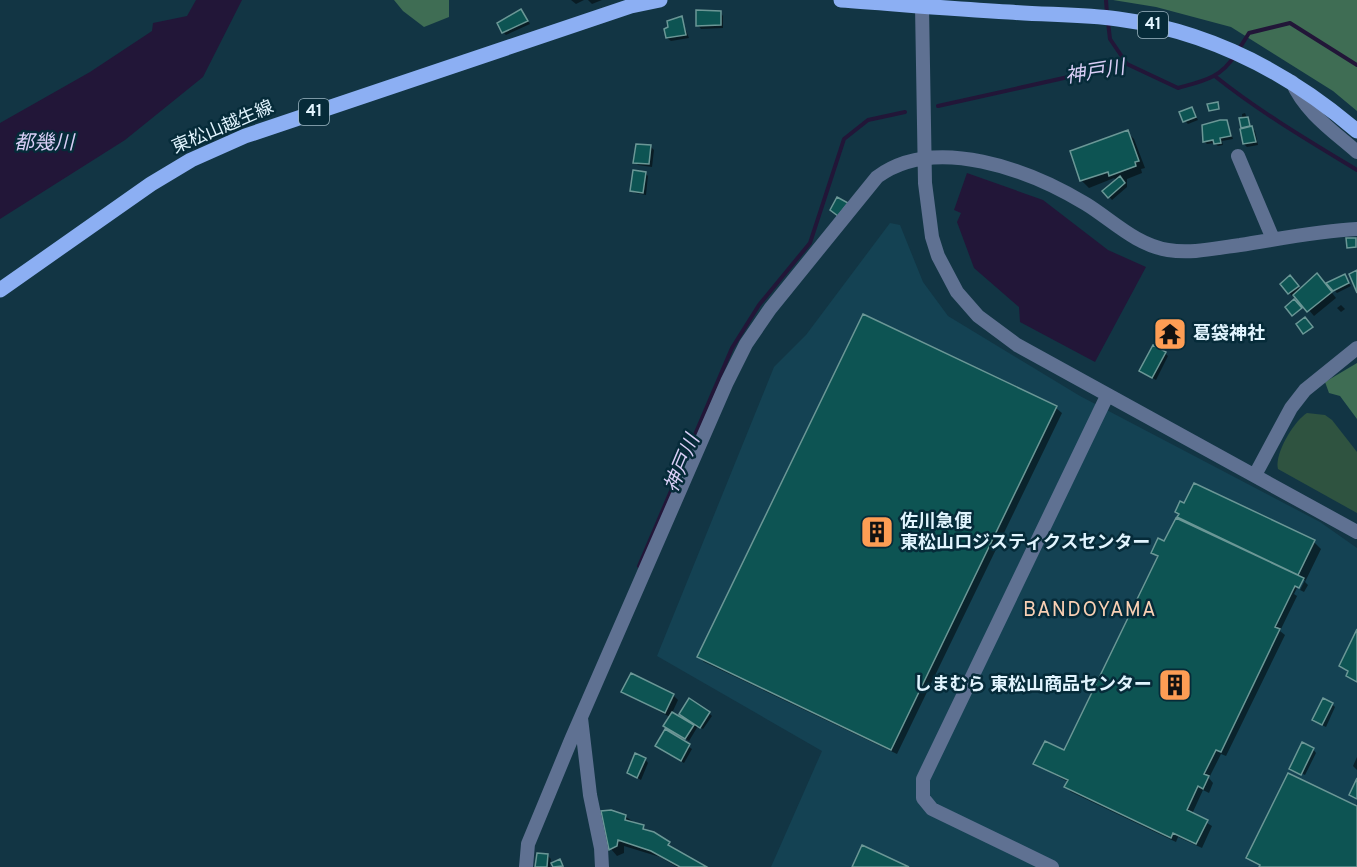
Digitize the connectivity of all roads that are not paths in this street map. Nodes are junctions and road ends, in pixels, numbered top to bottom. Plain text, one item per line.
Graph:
1 (660, 0) edge
2 (841, 0) edge
3 (922, 6) junction
4 (1292, 81) junction
5 (1357, 131) edge
6 (1357, 152) edge
7 (1238, 156) dead end
8 (925, 158) junction
9 (1357, 229) edge
10 (1273, 239) junction
11 (0, 290) edge
12 (1357, 348) edge
13 (1107, 396) junction
14 (1255, 476) junction
15 (1357, 532) edge
16 (581, 718) junction
17 (526, 867) edge
18 (602, 867) edge
19 (1052, 867) edge

1 - 11 main road, 東松山越生線 / 41
2 - 3 main road, 41
3 - 4 main road, 41
3 - 8 street
4 - 5 main road, 41
4 - 6 street
7 - 10 street
8 - 10 street
8 - 13 street
8 - 16 street
9 - 10 street
12 - 14 street
13 - 14 street
13 - 19 street
14 - 15 street
16 - 17 street
16 - 18 street

